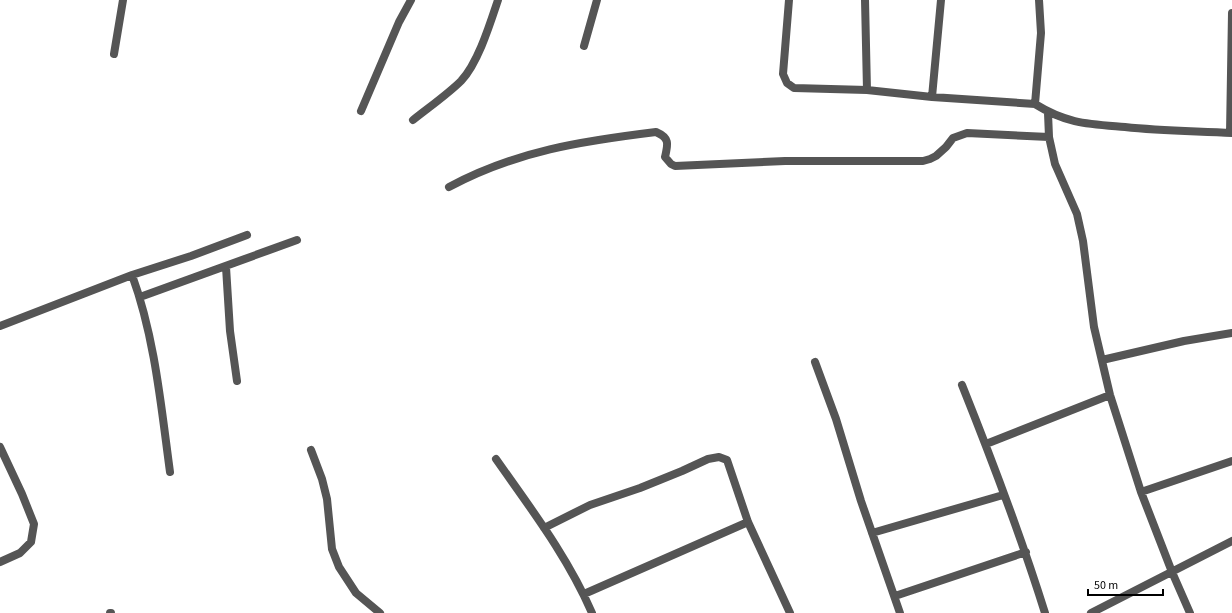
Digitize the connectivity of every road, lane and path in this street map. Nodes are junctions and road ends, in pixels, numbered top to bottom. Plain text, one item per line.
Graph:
1 (124, 0) edge
2 (411, 0) edge
3 (498, 0) edge
4 (597, 0) edge
5 (789, 0) edge
6 (864, 0) edge
7 (941, 0) edge
8 (1039, 0) edge
9 (1232, 13) edge
10 (584, 46) dead end
11 (114, 54) dead end
12 (867, 90) junction
13 (932, 98) junction
14 (1035, 104) junction
15 (361, 110) dead end
16 (1048, 112) junction
17 (413, 120) dead end
18 (1231, 133) edge
19 (1048, 137) junction
20 (449, 187) dead end
21 (247, 235) dead end
22 (297, 240) dead end
23 (226, 267) junction
24 (132, 275) junction
25 (140, 297) junction
26 (0, 326) edge
27 (1232, 333) edge
28 (1102, 360) junction
29 (814, 362) dead end
30 (236, 381) dead end
31 (962, 385) dead end
32 (1110, 395) junction
33 (986, 444) junction
34 (0, 447) edge
35 (311, 450) dead end
36 (496, 459) dead end
37 (1232, 461) edge
38 (170, 472) dead end
39 (1141, 492) junction
40 (1003, 495) junction
41 (748, 522) junction
42 (544, 528) junction
43 (872, 533) junction
44 (1232, 541) edge
45 (1026, 552) junction
46 (0, 562) edge
47 (1172, 572) junction
48 (584, 594) junction
49 (895, 596) junction
50 (380, 613) edge
51 (592, 613) edge
52 (790, 613) edge
53 (900, 613) edge
54 (1045, 613) edge
55 (1091, 613) edge
56 (1190, 613) edge

1 - 11 street
2 - 15 street
3 - 17 street
4 - 10 street
5 - 12 street
6 - 12 street
7 - 13 street
8 - 14 street
9 - 18 street
12 - 13 street
13 - 14 street
14 - 16 street
16 - 18 street
16 - 19 street
19 - 20 street
19 - 28 street
21 - 24 street
22 - 23 street
23 - 25 street
23 - 30 street
24 - 25 street
24 - 26 street
25 - 38 street
27 - 28 street
28 - 32 street
29 - 43 street
31 - 33 street
32 - 33 street
32 - 39 street
33 - 40 street
34 - 46 street
35 - 50 street
36 - 42 street
37 - 39 street
39 - 47 street
40 - 43 street
40 - 45 street
41 - 42 street
41 - 48 street
41 - 52 street
42 - 48 street
43 - 49 street
44 - 47 street
45 - 49 street
45 - 54 street
47 - 55 street
47 - 56 street
48 - 51 street
49 - 53 street

